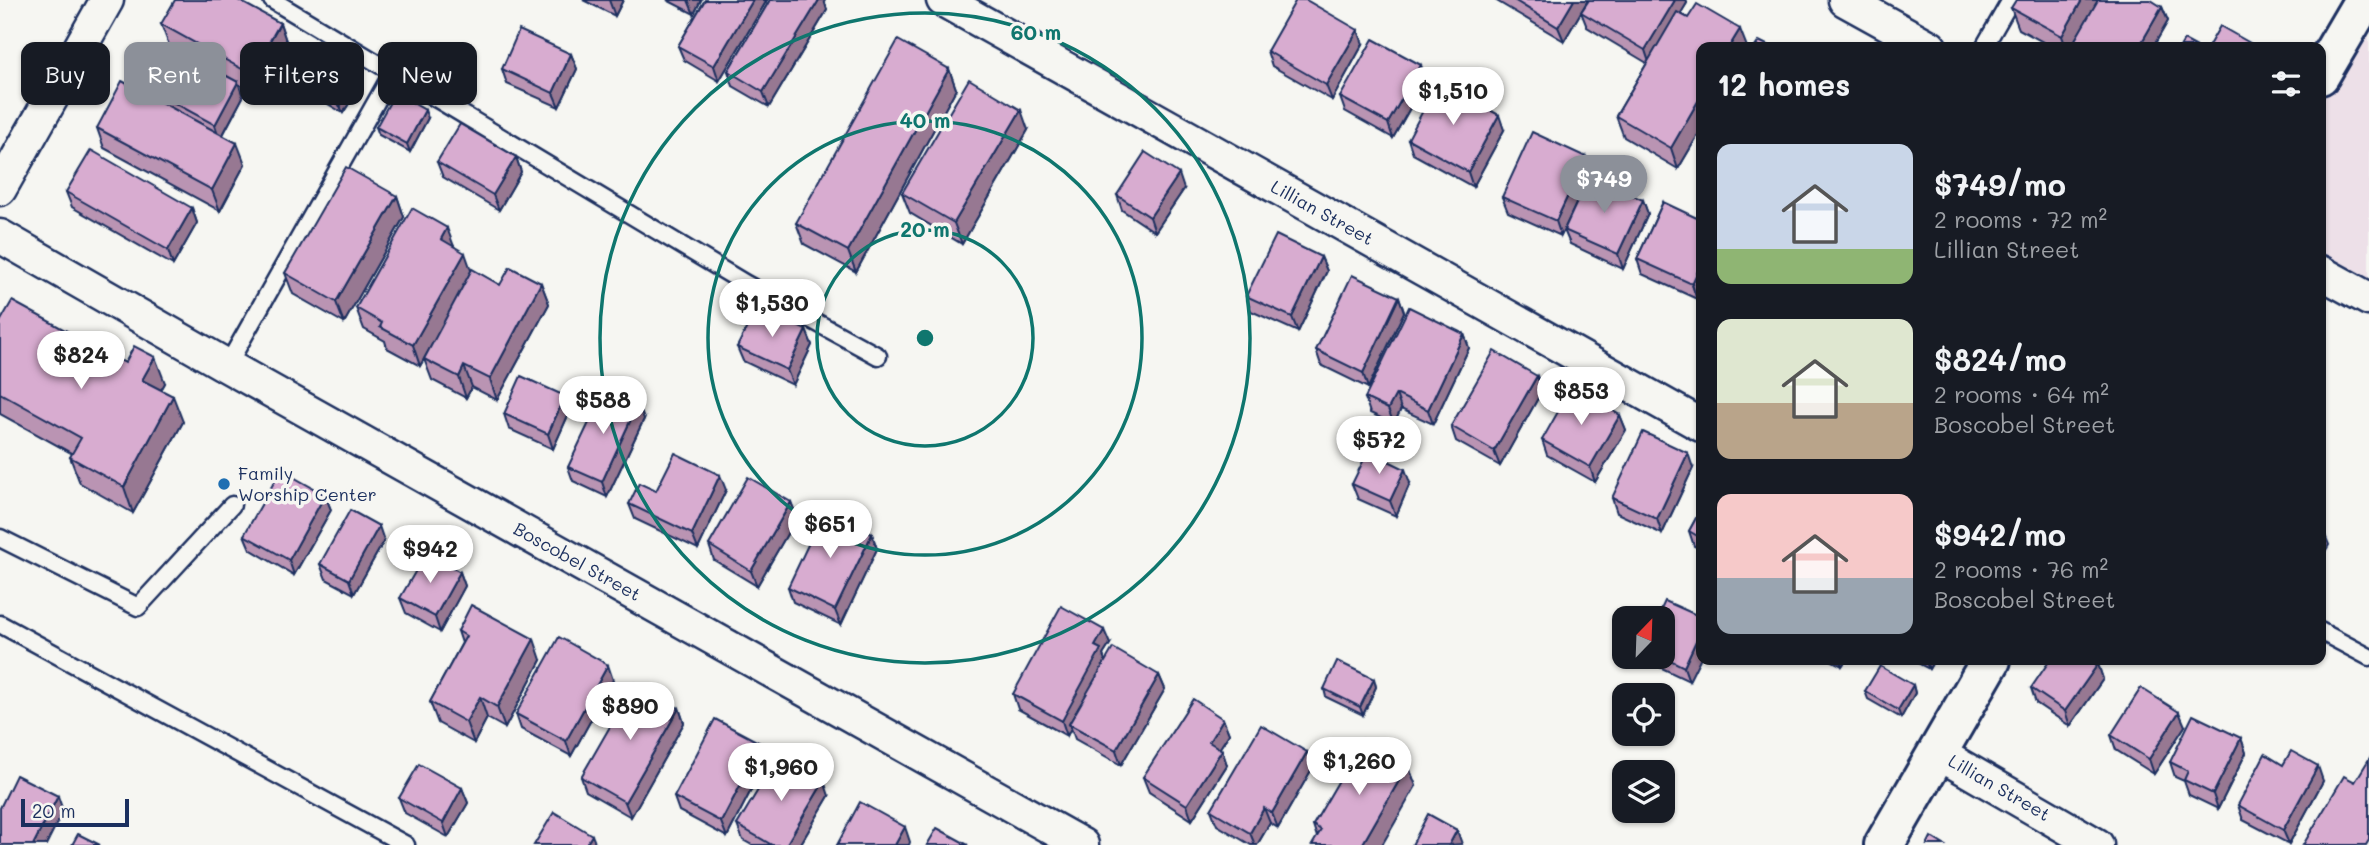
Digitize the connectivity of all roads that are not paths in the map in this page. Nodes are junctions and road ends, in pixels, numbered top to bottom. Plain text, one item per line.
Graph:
1 (107, 0) edge
2 (272, 0) edge
3 (943, 0) edge
4 (1845, 0) edge
5 (2011, 0) edge
6 (2364, 0) edge
7 (1921, 42) edge
8 (1987, 42) edge
9 (378, 63) edge
10 (2326, 65) edge
11 (378, 99) edge
12 (448, 105) edge
13 (0, 189) edge
14 (0, 236) edge
15 (2326, 275) edge
16 (2369, 299) edge
17 (878, 356) dead end
18 (227, 366) junction
19 (1696, 422) edge
20 (232, 505) dead end
21 (0, 538) edge
22 (0, 624) edge
23 (2326, 634) edge
24 (2369, 657) edge
25 (1988, 665) edge
26 (1936, 752) junction
27 (406, 845) edge
28 (1082, 845) edge
29 (1884, 845) edge
30 (2097, 845) edge

1 - 13 street
2 - 9 lane
3 - 19 street, Lillian Street
4 - 7 street
5 - 8 lane
6 - 10 street
11 - 18 lane
12 - 17 lane
14 - 18 street, Boscobel Street
15 - 16 street
18 - 28 street, Boscobel Street
20 - 21 lane
22 - 27 lane
23 - 24 lane
25 - 26 street
26 - 29 street
26 - 30 street, Lillian Street

